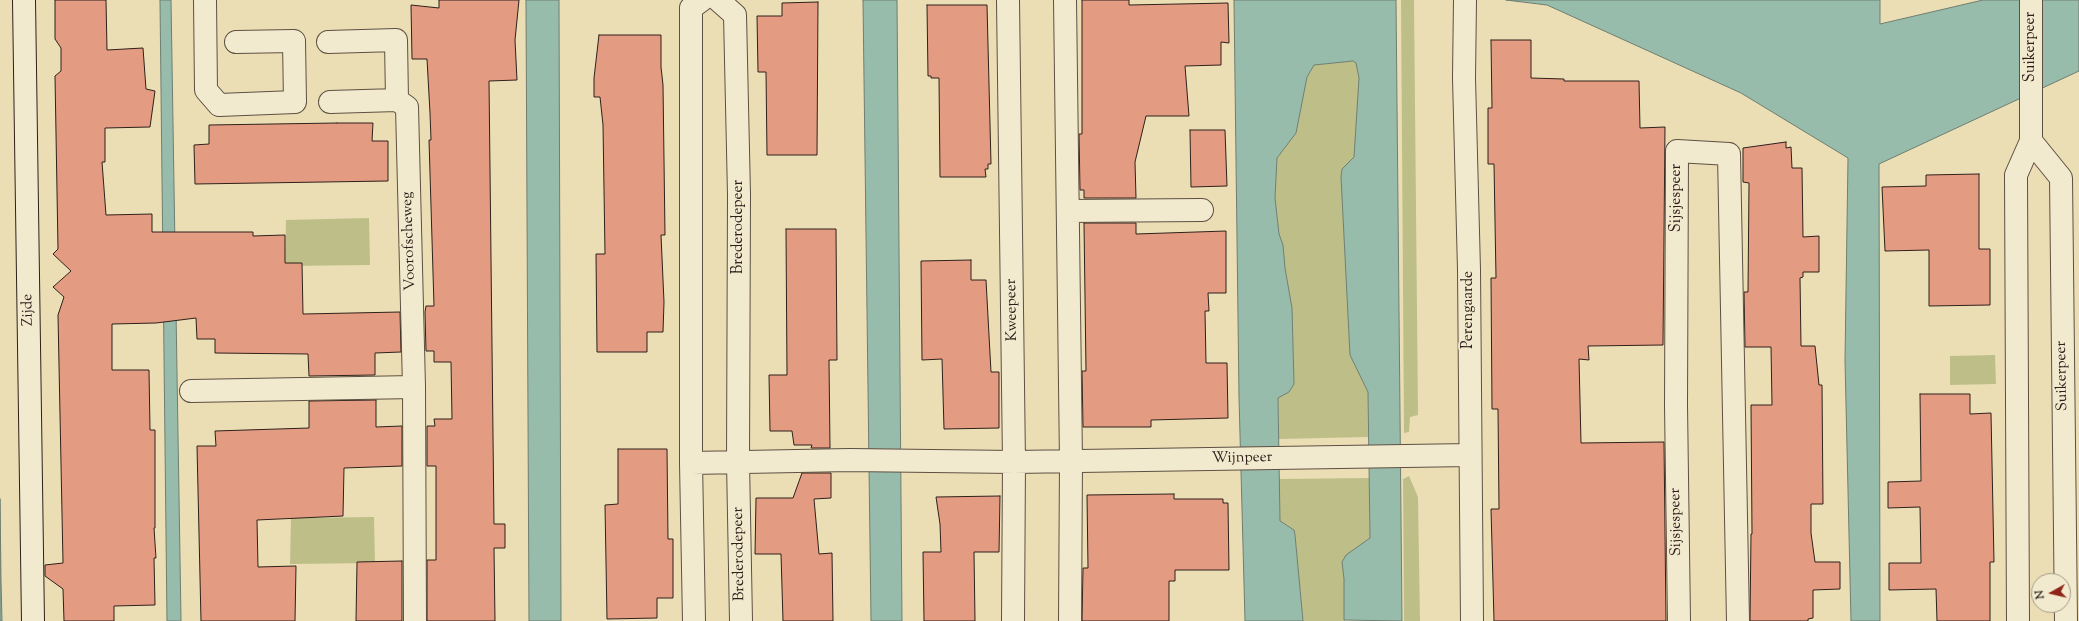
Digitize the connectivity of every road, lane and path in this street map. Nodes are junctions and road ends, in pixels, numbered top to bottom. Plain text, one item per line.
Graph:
1 (24, 0) edge
2 (205, 0) edge
3 (702, 0) edge
4 (718, 0) edge
5 (1008, 0) edge
6 (1065, 0) edge
7 (1465, 0) edge
8 (2031, 0) edge
9 (236, 42) dead end
10 (328, 42) dead end
11 (397, 100) junction
12 (330, 102) dead end
13 (2031, 141) junction
14 (1202, 210) dead end
15 (1068, 211) junction
16 (414, 387) junction
17 (191, 391) dead end
18 (1470, 455) junction
19 (1071, 461) junction
20 (738, 462) junction
21 (1014, 462) junction
22 (691, 463) junction
23 (33, 621) edge
24 (415, 621) edge
25 (694, 621) edge
26 (741, 621) edge
27 (1013, 621) edge
28 (1070, 621) edge
29 (1472, 621) edge
30 (1679, 621) edge
31 (1738, 621) edge
32 (2018, 621) edge
33 (2066, 621) edge

1 - 23 street, Zijde
2 - 9 street
3 - 22 street
4 - 20 street, Brederodepeer
5 - 21 street, Kweepeer
6 - 15 street
7 - 18 street, Perengaarde
8 - 13 street, Suikerpeer
10 - 11 street
11 - 12 street
11 - 16 street, Voorofscheweg
13 - 32 street, Suikerpeer
13 - 33 street, Suikerpeer
14 - 15 street
15 - 19 street
16 - 17 street
16 - 24 street, Voorofscheweg
18 - 19 street, Wijnpeer
18 - 29 street, Perengaarde
19 - 21 street, Wijnpeer
19 - 28 street
20 - 21 street
20 - 22 street
20 - 26 street, Brederodepeer
21 - 27 street, Kweepeer
22 - 25 street
30 - 31 street, Sijsjespeer

